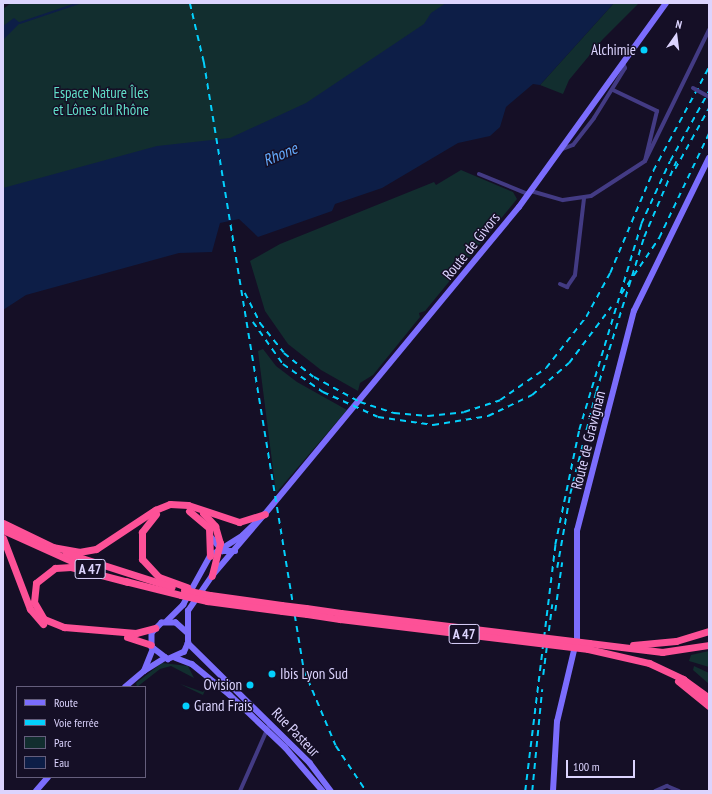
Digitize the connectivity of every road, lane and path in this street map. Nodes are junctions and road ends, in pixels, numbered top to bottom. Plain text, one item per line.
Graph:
1 (666, 3) edge
2 (709, 30) edge
3 (623, 62) junction
4 (685, 83) junction
5 (612, 90) junction
6 (709, 97) edge
7 (560, 150) junction
8 (709, 158) edge
9 (645, 161) junction
10 (479, 174) dead end
11 (529, 192) junction
12 (584, 198) junction
13 (560, 284) dead end
14 (200, 510) junction
15 (265, 514) junction
16 (3, 523) edge
17 (3, 530) edge
18 (3, 538) edge
19 (212, 538) junction
20 (52, 547) junction
21 (219, 548) junction
22 (235, 550) junction
23 (210, 556) junction
24 (212, 576) junction
25 (128, 582) junction
26 (184, 591) junction
27 (209, 596) junction
28 (282, 608) junction
29 (168, 621) junction
30 (155, 628) junction
31 (709, 631) edge
32 (187, 633) junction
33 (188, 643) junction
34 (606, 645) junction
35 (709, 645) edge
36 (588, 646) junction
37 (152, 647) junction
38 (165, 658) junction
39 (176, 658) junction
40 (658, 666) junction
41 (144, 671) junction
42 (126, 686) edge
43 (709, 698) edge
44 (709, 706) edge
45 (270, 723) junction
46 (265, 728) junction
47 (47, 778) edge
48 (36, 791) edge
49 (240, 791) edge
50 (323, 791) edge
51 (331, 791) edge
52 (553, 791) edge
53 (655, 791) edge
54 (679, 791) edge

1 - 3 main road, Route de Givors
2 - 4 street
3 - 5 street
3 - 7 main road, Route de Givors
4 - 6 street, bridge
4 - 9 street
5 - 7 street
5 - 9 street
7 - 11 main road, Route de Givors
8 - 52 main road, Route de Gravignan
9 - 12 street
10 - 11 street
11 - 12 street
11 - 15 main road, Route de Givors
12 - 13 street
14 - 15 highway
14 - 20 highway
14 - 21 highway
15 - 21 main road
15 - 22 main road
16 - 20 highway, A 47
17 - 25 highway, A 47
18 - 37 highway
19 - 21 main road
19 - 23 highway
19 - 26 highway
20 - 26 highway, A 47
21 - 22 main road
21 - 23 main road
21 - 24 highway
22 - 24 main road
23 - 29 main road
24 - 32 main road
25 - 26 highway, A 47
25 - 30 highway
26 - 27 highway, A 47, bridge
27 - 28 highway, A 47
27 - 28 highway, A 47
28 - 36 highway, A 47, bridge
29 - 30 main road
29 - 32 main road
30 - 37 main road
31 - 34 highway, A 47
32 - 33 main road
33 - 39 main road
33 - 45 main road, Rue Pasteur
34 - 35 highway, A 47
34 - 36 highway, A 47
36 - 40 highway, A 47
37 - 38 main road
37 - 41 main road
38 - 39 main road
38 - 41 main road
39 - 46 main road, Rue Pasteur
40 - 43 highway, A 47
40 - 44 highway
41 - 42 main road
45 - 46 street
45 - 51 main road, Rue Pasteur
46 - 49 street
46 - 50 main road, Rue Pasteur
47 - 48 main road
53 - 54 street

